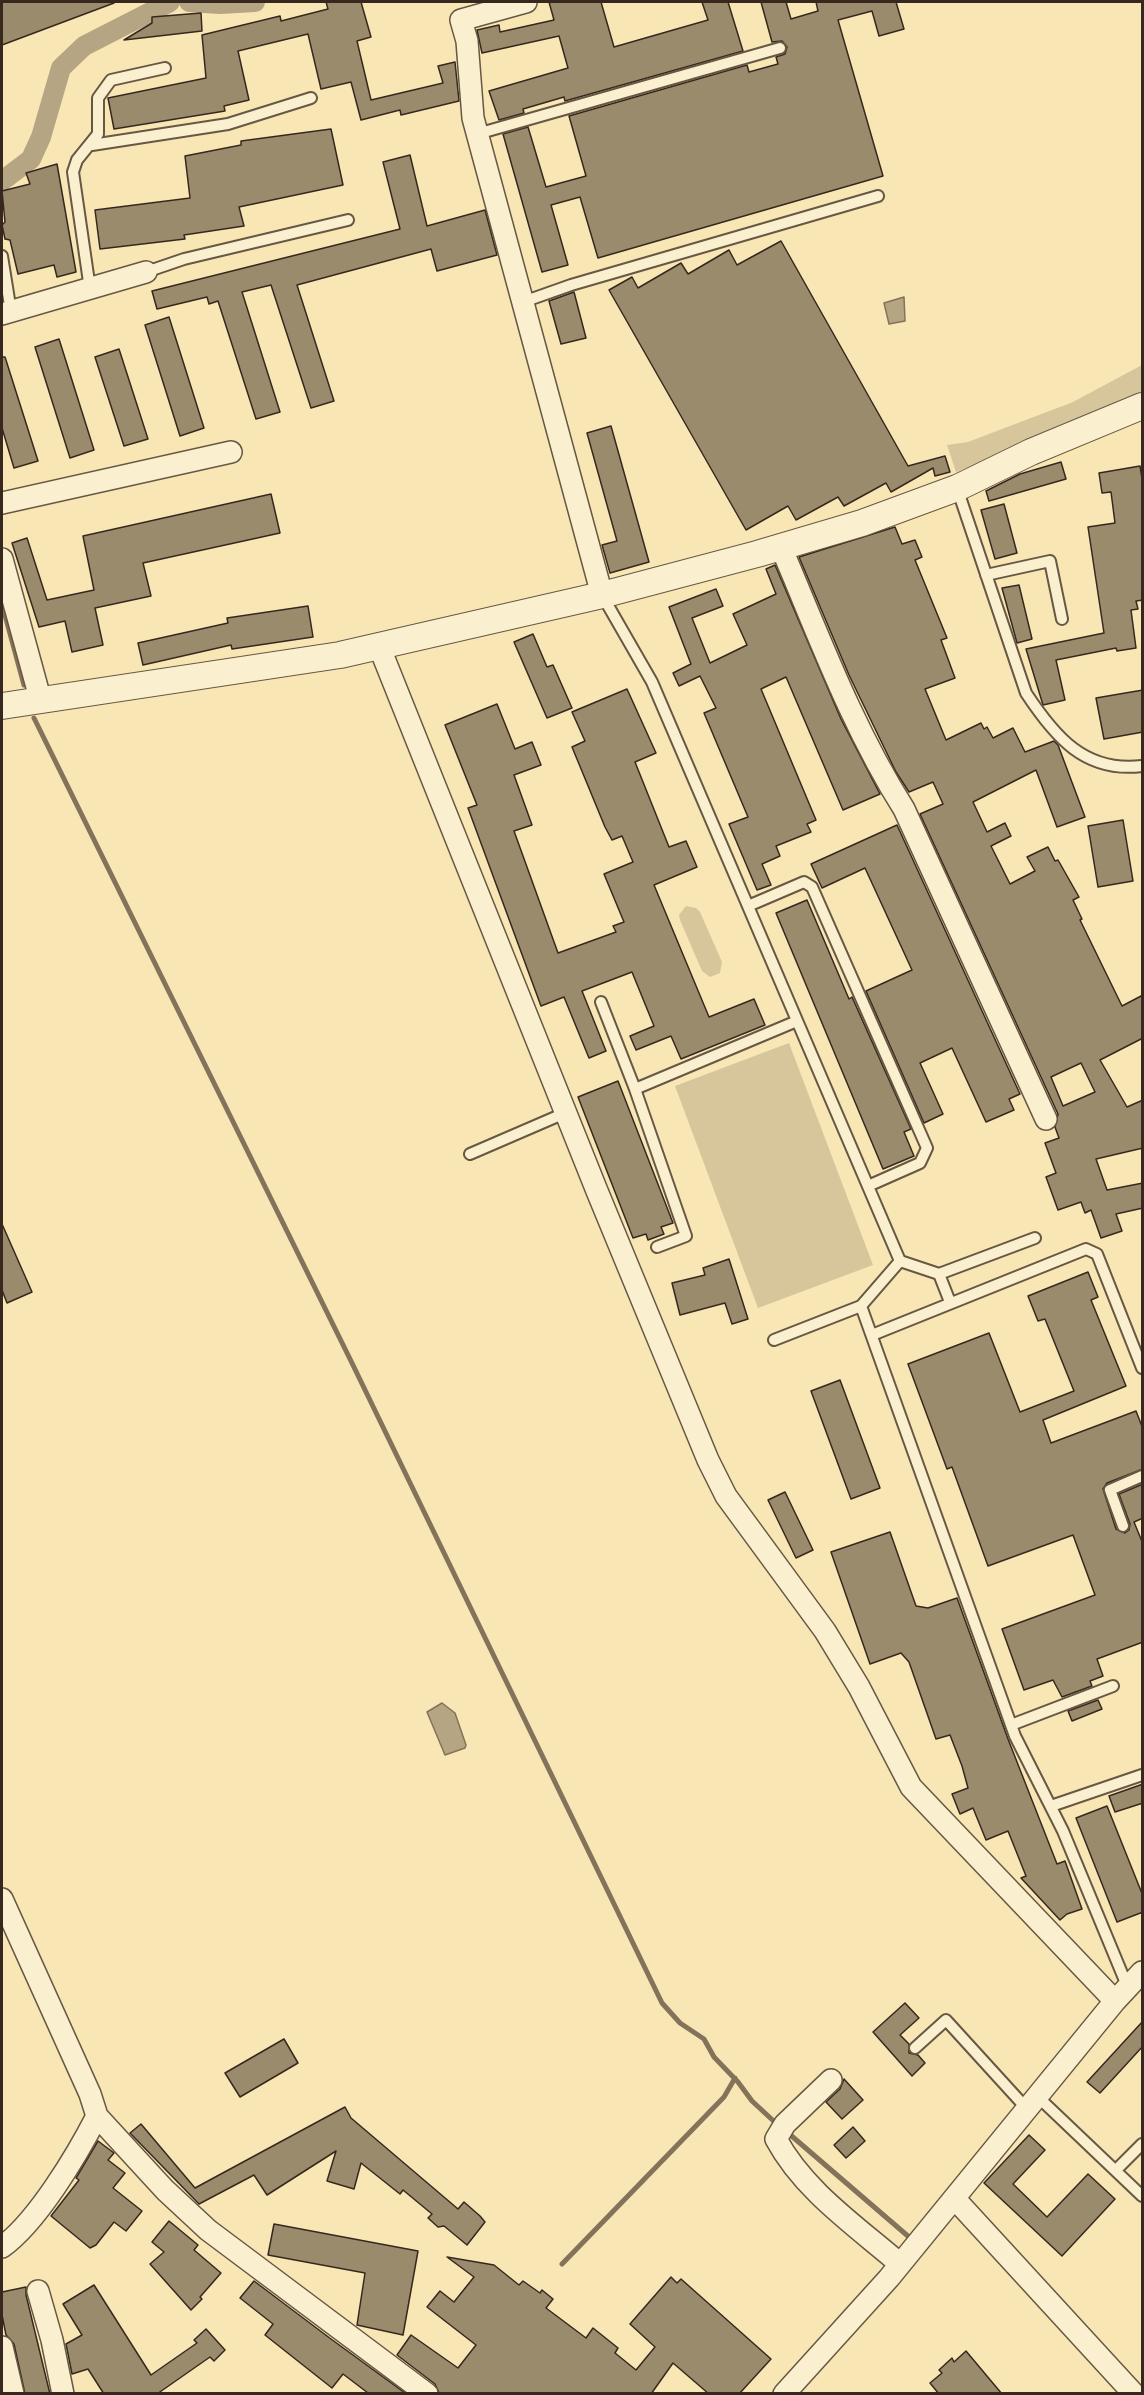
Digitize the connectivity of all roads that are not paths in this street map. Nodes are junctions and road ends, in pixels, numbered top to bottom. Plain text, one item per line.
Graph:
1 (526, 2) edge
2 (780, 48) dead end
3 (165, 68) dead end
4 (310, 98) dead end
5 (477, 134) junction
6 (92, 145) junction
7 (878, 196) dead end
8 (348, 220) dead end
9 (2, 256) edge
10 (146, 272) joint
11 (90, 290) junction
12 (522, 302) junction
13 (6, 313) edge
14 (1143, 406) edge
15 (231, 452) dead end
16 (957, 488) junction
17 (2, 504) edge
18 (781, 547) junction
19 (2, 559) edge
20 (986, 575) junction
21 (602, 595) junction
22 (1062, 619) dead end
23 (379, 646) junction
24 (40, 698) junction
25 (2, 706) edge
26 (1143, 766) edge
27 (748, 906) junction
28 (601, 1002) dead end
29 (797, 1021) junction
30 (635, 1089) junction
31 (565, 1113) junction
32 (1046, 1119) dead end
33 (470, 1154) dead end
34 (868, 1186) junction
35 (1035, 1238) dead end
36 (657, 1247) dead end
37 (900, 1261) junction
38 (939, 1274) junction
39 (950, 1302) junction
40 (861, 1306) junction
41 (872, 1335) junction
42 (774, 1340) dead end
43 (1143, 1368) edge
44 (1143, 1476) edge
45 (1123, 1526) dead end
46 (1113, 1686) dead end
47 (1011, 1725) junction
48 (1143, 1775) edge
49 (1051, 1806) junction
50 (2, 1899) edge
51 (1143, 1972) edge
52 (1122, 1994) junction
53 (915, 2048) dead end
54 (831, 2080) dead end
55 (1033, 2104) junction
56 (97, 2116) junction
57 (1143, 2144) edge
58 (1116, 2170) junction
59 (1143, 2196) edge
60 (955, 2199) junction
61 (2, 2247) edge
62 (900, 2264) junction
63 (38, 2291) dead end
64 (2, 2347) edge
65 (13, 2394) edge
66 (63, 2394) edge
67 (427, 2394) edge
68 (784, 2394) edge
69 (1134, 2394) edge

1 - 5 street
2 - 5 lane
3 - 6 lane
4 - 6 lane
5 - 12 street
6 - 11 lane
7 - 12 lane
8 - 10 lane
9 - 13 lane
10 - 11 street
11 - 13 street
12 - 21 street
14 - 16 street
15 - 17 street
16 - 18 street
16 - 20 lane
18 - 21 street
18 - 32 street
19 - 24 street
20 - 22 lane
20 - 26 lane
21 - 23 street
21 - 27 lane
23 - 24 street
23 - 31 street
24 - 25 street
27 - 29 lane
27 - 34 lane
28 - 30 lane
29 - 30 lane
29 - 34 lane
30 - 36 lane
31 - 33 lane
31 - 52 street
34 - 37 lane
35 - 38 lane
37 - 38 lane
37 - 40 lane
38 - 39 lane
39 - 41 lane
39 - 43 lane
40 - 41 lane
40 - 42 lane
41 - 47 lane
44 - 45 lane
46 - 47 lane
47 - 49 lane
48 - 49 lane
49 - 52 lane
50 - 56 street
51 - 52 street
52 - 55 street
53 - 55 lane
54 - 62 street
55 - 58 lane
55 - 60 street
56 - 61 street
56 - 67 street
57 - 58 lane
58 - 59 lane
60 - 62 street
60 - 69 street
62 - 68 street
63 - 66 street
64 - 65 street

